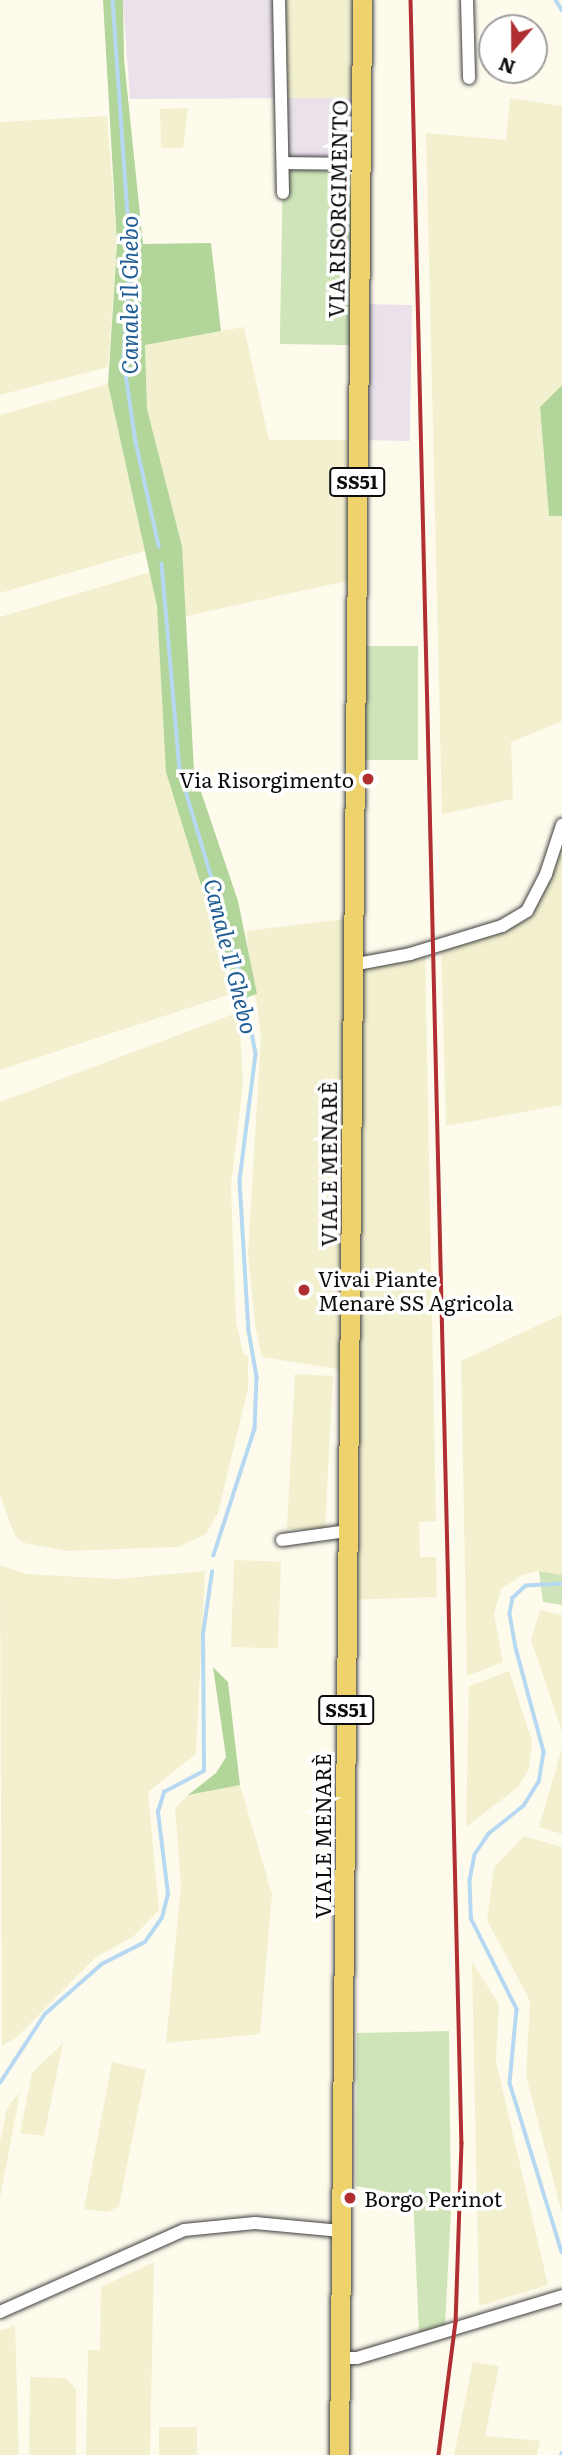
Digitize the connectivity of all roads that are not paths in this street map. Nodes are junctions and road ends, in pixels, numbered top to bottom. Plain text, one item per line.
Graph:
1 (279, 0) edge
2 (362, 0) edge
3 (467, 0) edge
4 (469, 78) dead end
5 (284, 163) junction
6 (360, 164) junction
7 (283, 193) dead end
8 (562, 825) edge
9 (352, 965) junction
10 (347, 1531) junction
11 (282, 1540) dead end
12 (341, 2231) junction
13 (562, 2296) edge
14 (0, 2312) edge
15 (340, 2358) junction
16 (340, 2455) edge

1 - 5 street
2 - 6 main road, VIA RISORGIMENTO / SS51
3 - 4 street
5 - 6 street
5 - 7 street
6 - 9 main road, VIA RISORGIMENTO / SS51
8 - 9 street
9 - 10 main road, VIALE MENARÈ / SS51
10 - 11 street
10 - 12 main road, VIALE MENARÈ / SS51
12 - 14 street
12 - 15 main road, VIALE MENARÈ / SS51
13 - 15 street
15 - 16 main road, VIALE MENARÈ / SS51

